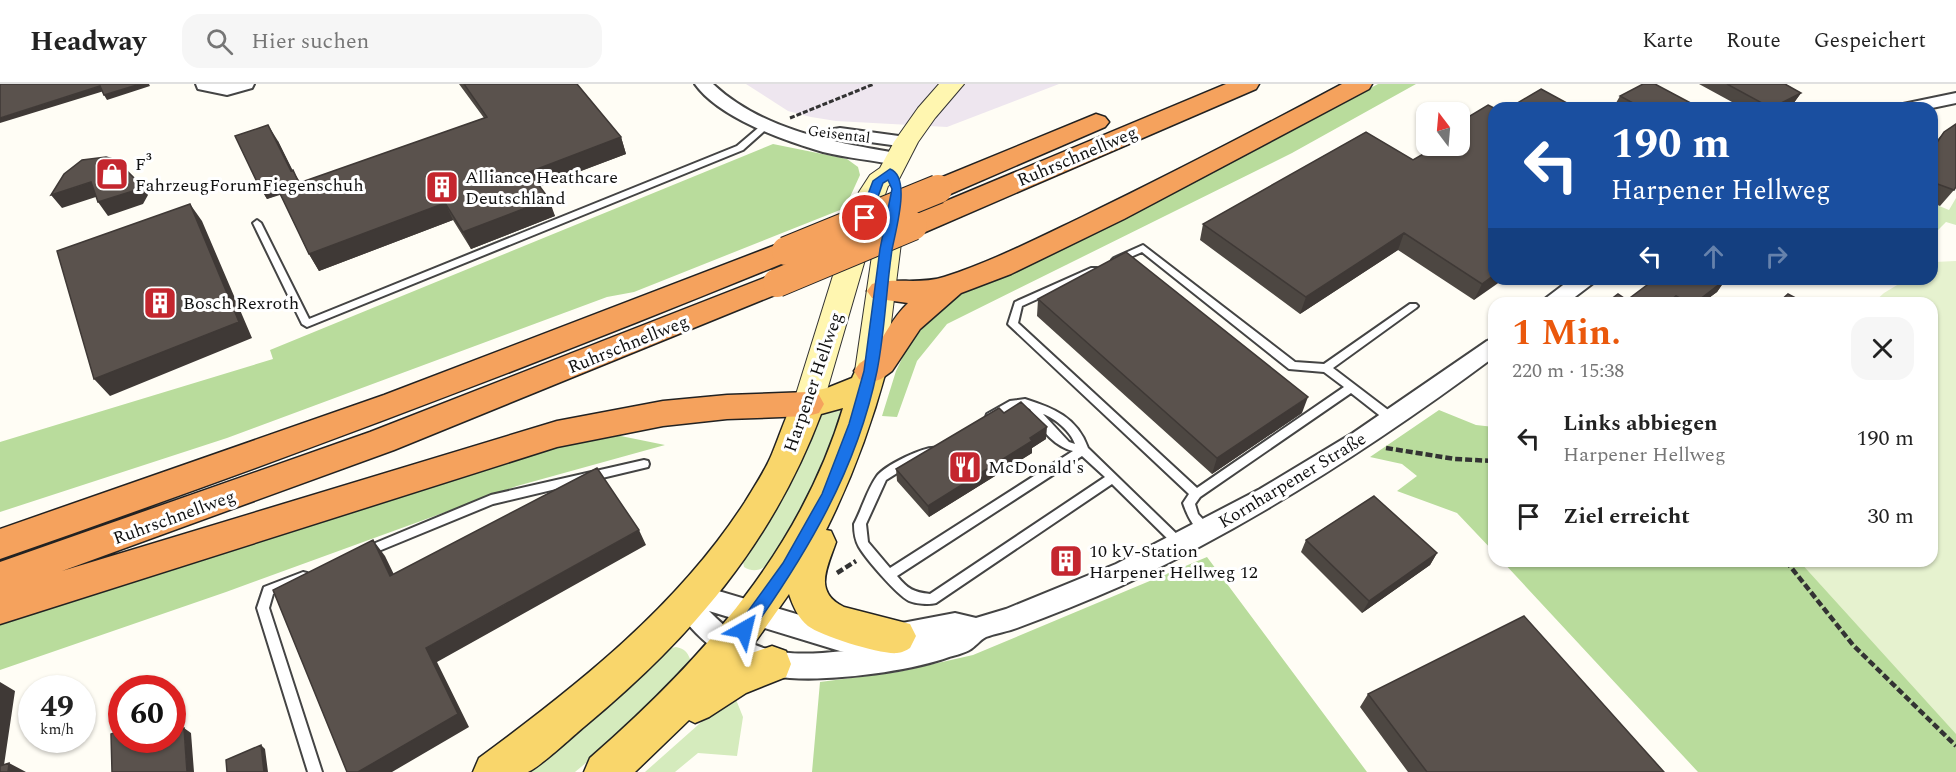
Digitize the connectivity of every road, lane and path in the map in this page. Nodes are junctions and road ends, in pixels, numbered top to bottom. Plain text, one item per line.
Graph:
1 (246, 84) edge
2 (703, 84) edge
3 (874, 84) edge
4 (952, 84) edge
5 (1189, 84) edge
6 (1247, 84) edge
7 (1266, 84) edge
8 (1360, 84) edge
9 (204, 85) edge
10 (1956, 98) edge
11 (1164, 102) junction
12 (1937, 102) edge
13 (770, 126) junction
14 (897, 158) junction
15 (937, 203) junction
16 (257, 223) dead end
17 (852, 265) junction
18 (1577, 285) edge
19 (952, 286) junction
20 (882, 291) junction
21 (1560, 297) edge
22 (1413, 306) dead end
23 (1488, 350) edge
24 (1326, 368) junction
25 (868, 378) junction
26 (1352, 388) junction
27 (807, 404) junction
28 (1392, 419) junction
29 (985, 421) edge
30 (1368, 435) junction
31 (946, 444) edge
32 (1083, 450) junction
33 (1488, 461) edge
34 (644, 464) dead end
35 (1113, 478) junction
36 (1196, 494) junction
37 (828, 496) junction
38 (1208, 531) junction
39 (0, 544) edge
40 (1182, 545) junction
41 (353, 556) edge
42 (1791, 567) edge
43 (310, 574) edge
44 (888, 575) junction
45 (0, 578) edge
46 (691, 600) junction
47 (0, 607) edge
48 (756, 615) junction
49 (975, 629) junction
50 (897, 636) junction
51 (732, 645) junction
52 (772, 664) junction
53 (662, 721) junction
54 (1956, 746) edge
55 (315, 772) edge
56 (495, 772) edge
57 (605, 772) edge

1 - 9 street
2 - 13 street, Geisental
3 - 13 path
4 - 14 main road, Harpener Hellweg
5 - 11 highway, Ruhrschnellweg
6 - 11 highway, Ruhrschnellweg
7 - 11 highway
8 - 19 highway
10 - 12 street
11 - 15 highway, Ruhrschnellweg
13 - 14 street, Geisental
13 - 16 lane
14 - 17 main road, Harpener Hellweg
14 - 20 main road
15 - 39 highway, Ruhrschnellweg, bridge
15 - 45 highway, Ruhrschnellweg, bridge
17 - 20 main road
17 - 27 main road, Harpener Hellweg
18 - 21 street
19 - 20 highway
19 - 25 highway
20 - 25 main road
22 - 24 lane
23 - 28 street, Kornharpener Straße
24 - 26 lane
24 - 36 lane
25 - 27 main road
25 - 37 main road
26 - 28 lane
26 - 36 lane
27 - 46 main road, Harpener Hellweg
27 - 47 highway
28 - 30 street, Kornharpener Straße
29 - 32 lane
30 - 33 path
30 - 38 street, Kornharpener Straße
31 - 44 lane
32 - 35 lane
32 - 44 lane
34 - 41 lane
35 - 40 lane
35 - 44 lane
36 - 38 lane
37 - 48 main road
37 - 50 main road
38 - 40 street, Kornharpener Straße
40 - 49 street, Kornharpener Straße
42 - 54 path
43 - 55 lane
46 - 48 street, Kornharpener Straße
46 - 51 street, Kornharpener Straße
46 - 56 main road, Harpener Hellweg
48 - 50 street, Kornharpener Straße
48 - 51 main road
49 - 50 street, Kornharpener Straße
49 - 52 street, Kornharpener Straße
51 - 52 street, Kornharpener Straße
51 - 53 main road
52 - 53 main road
53 - 57 main road

